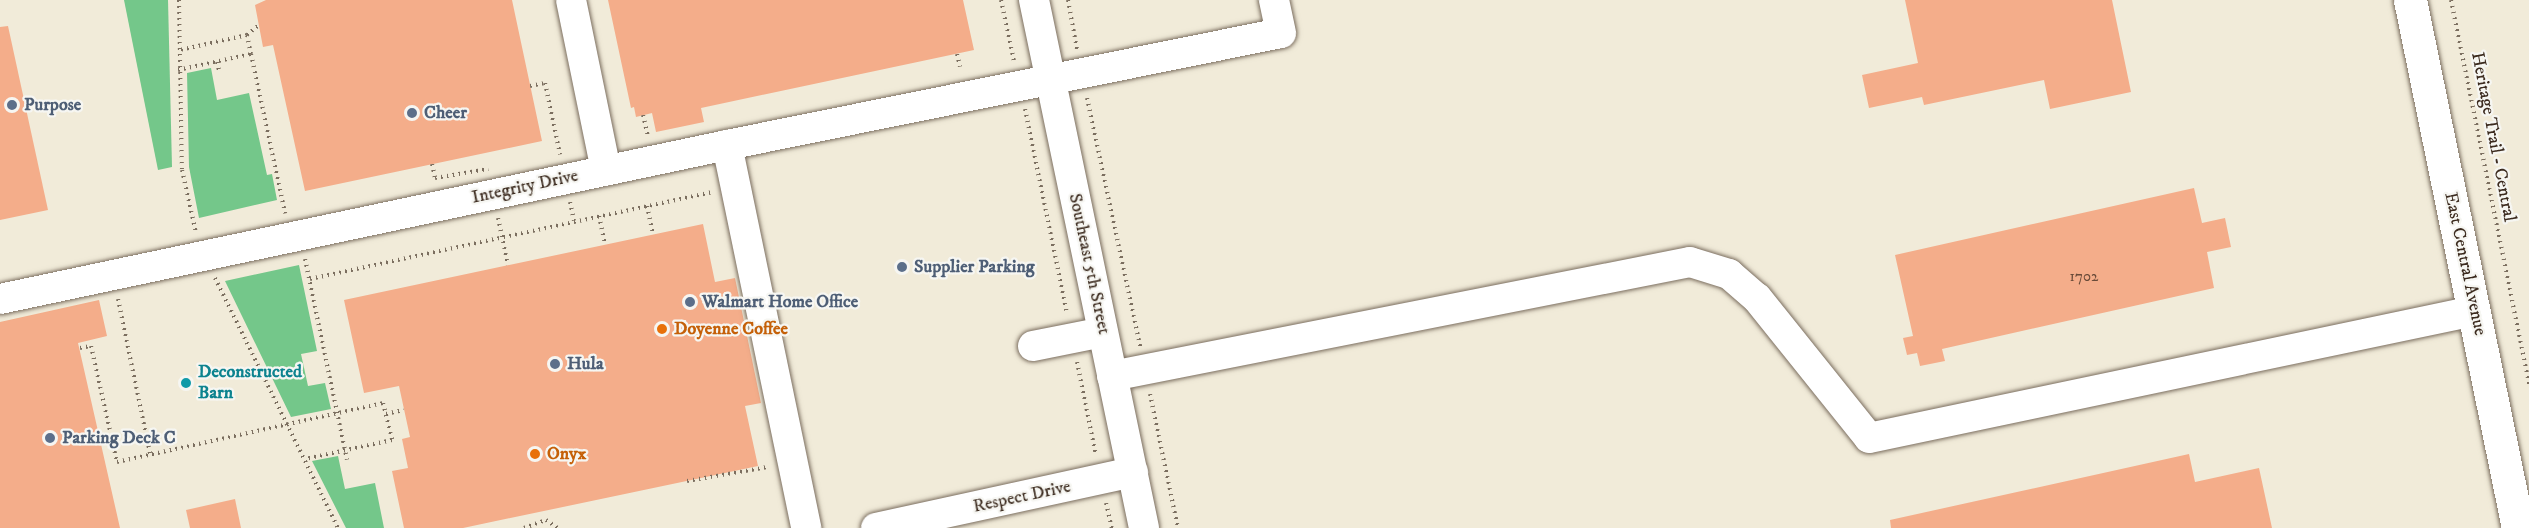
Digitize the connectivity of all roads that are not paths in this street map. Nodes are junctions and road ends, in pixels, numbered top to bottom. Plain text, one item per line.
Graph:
1 (571, 0) edge
2 (1034, 0) edge
3 (1274, 0) edge
4 (2410, 0) edge
5 (1050, 78) junction
6 (727, 145) junction
7 (606, 170) junction
8 (0, 299) edge
9 (2474, 311) junction
10 (1103, 332) junction
11 (1033, 346) dead end
12 (1112, 376) junction
13 (1132, 472) junction
14 (889, 527) edge
15 (806, 528) edge
16 (1144, 528) edge
17 (2518, 528) edge

1 - 7 street
2 - 5 street, Southeast 5th Street
3 - 5 street, Integrity Drive
4 - 9 main road, East Central Avenue
5 - 6 street, Integrity Drive
5 - 10 street, Southeast 5th Street
6 - 7 street, Integrity Drive
6 - 15 street
7 - 8 street, Integrity Drive
9 - 12 street
9 - 17 main road, East Central Avenue
10 - 11 street
10 - 12 street, Southeast 5th Street
12 - 13 street, Southeast 5th Street
13 - 14 street, Respect Drive
13 - 16 street, Southeast 5th Street

